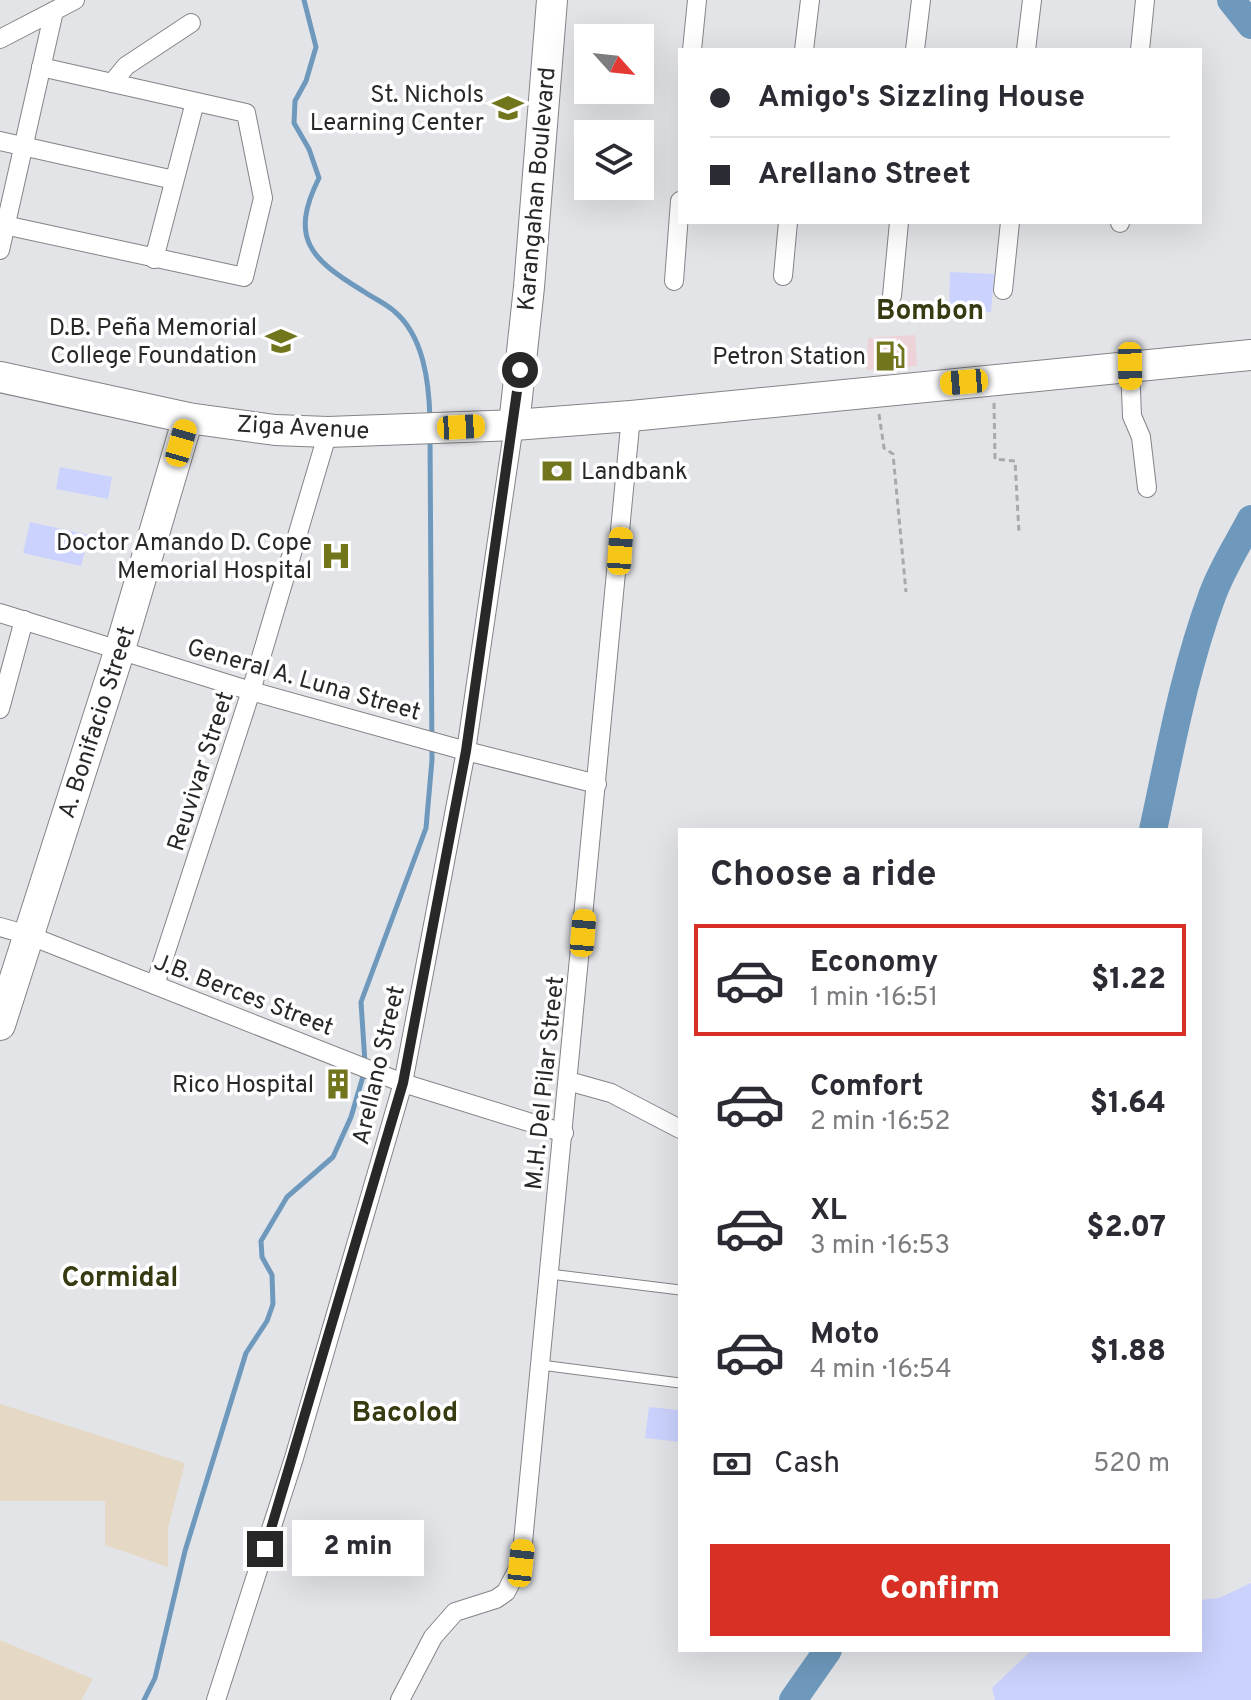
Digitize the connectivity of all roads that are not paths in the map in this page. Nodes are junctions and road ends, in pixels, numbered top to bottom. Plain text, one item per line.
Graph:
1 (75, 0) edge
2 (552, 0) edge
3 (697, 0) edge
4 (810, 0) edge
5 (921, 0) edge
6 (1032, 0) edge
7 (1145, 0) edge
8 (54, 11) junction
9 (191, 23) dead end
10 (0, 39) edge
11 (692, 48) edge
12 (804, 48) edge
13 (915, 48) edge
14 (1026, 48) edge
15 (1140, 48) edge
16 (41, 67) junction
17 (112, 83) junction
18 (195, 102) junction
19 (0, 141) edge
20 (24, 145) junction
21 (174, 180) junction
22 (678, 224) edge
23 (788, 224) edge
24 (899, 224) edge
25 (1010, 224) edge
26 (3, 225) edge
27 (0, 250) edge
28 (154, 259) junction
29 (783, 276) dead end
30 (674, 281) dead end
31 (1003, 290) dead end
32 (892, 296) dead end
33 (1251, 355) edge
34 (1130, 366) junction
35 (0, 377) edge
36 (631, 416) junction
37 (188, 418) junction
38 (514, 425) junction
39 (328, 432) junction
40 (1147, 488) dead end
41 (0, 613) edge
42 (24, 620) junction
43 (120, 649) junction
44 (251, 691) junction
45 (0, 709) edge
46 (458, 748) junction
47 (597, 784) junction
48 (14, 931) edge
49 (155, 985) junction
50 (0, 1025) edge
51 (568, 1081) junction
52 (403, 1083) junction
53 (678, 1128) edge
54 (564, 1133) junction
55 (550, 1274) junction
56 (678, 1290) edge
57 (541, 1365) junction
58 (678, 1383) edge
59 (216, 1700) edge
60 (400, 1700) edge

1 - 8 street
2 - 38 main road, Karangahan Boulevard
3 - 11 street
4 - 12 street
5 - 13 street
6 - 14 street
7 - 15 street
8 - 10 street
8 - 16 street
9 - 17 street
16 - 17 street
16 - 20 street
17 - 18 street
18 - 21 street
18 - 28 street
19 - 20 street
20 - 21 street
20 - 26 street
21 - 28 street
22 - 30 street
23 - 29 street
24 - 32 street
25 - 31 street
26 - 27 street
26 - 28 street
33 - 34 main road, Ziga Avenue
34 - 36 main road, Ziga Avenue
34 - 40 street
35 - 37 main road, Ziga Avenue
36 - 38 main road, Ziga Avenue
36 - 47 street, M.H. Del Pilar Street
37 - 39 main road, Ziga Avenue
37 - 43 main road, A. Bonifacio Street
38 - 39 main road, Ziga Avenue
38 - 46 street, Arellano Street
39 - 44 street, Reuvivar Street
41 - 42 street, General A. Luna Street
42 - 43 street, General A. Luna Street
42 - 45 street
43 - 44 street, General A. Luna Street
43 - 48 main road, A. Bonifacio Street
44 - 46 street, General A. Luna Street
44 - 49 street, Reuvivar Street
46 - 47 street, General A. Luna Street
46 - 52 street, Arellano Street
47 - 51 street, M.H. Del Pilar Street
48 - 49 street, J.B. Berces Street
48 - 50 main road, A. Bonifacio Street
49 - 52 street, J.B. Berces Street
51 - 53 street
51 - 54 street, M.H. Del Pilar Street
52 - 54 street, J.B. Berces Street
52 - 59 street, Arellano Street
54 - 55 street, M.H. Del Pilar Street
55 - 56 lane
55 - 57 street, M.H. Del Pilar Street
57 - 58 lane
57 - 60 street, M.H. Del Pilar Street

